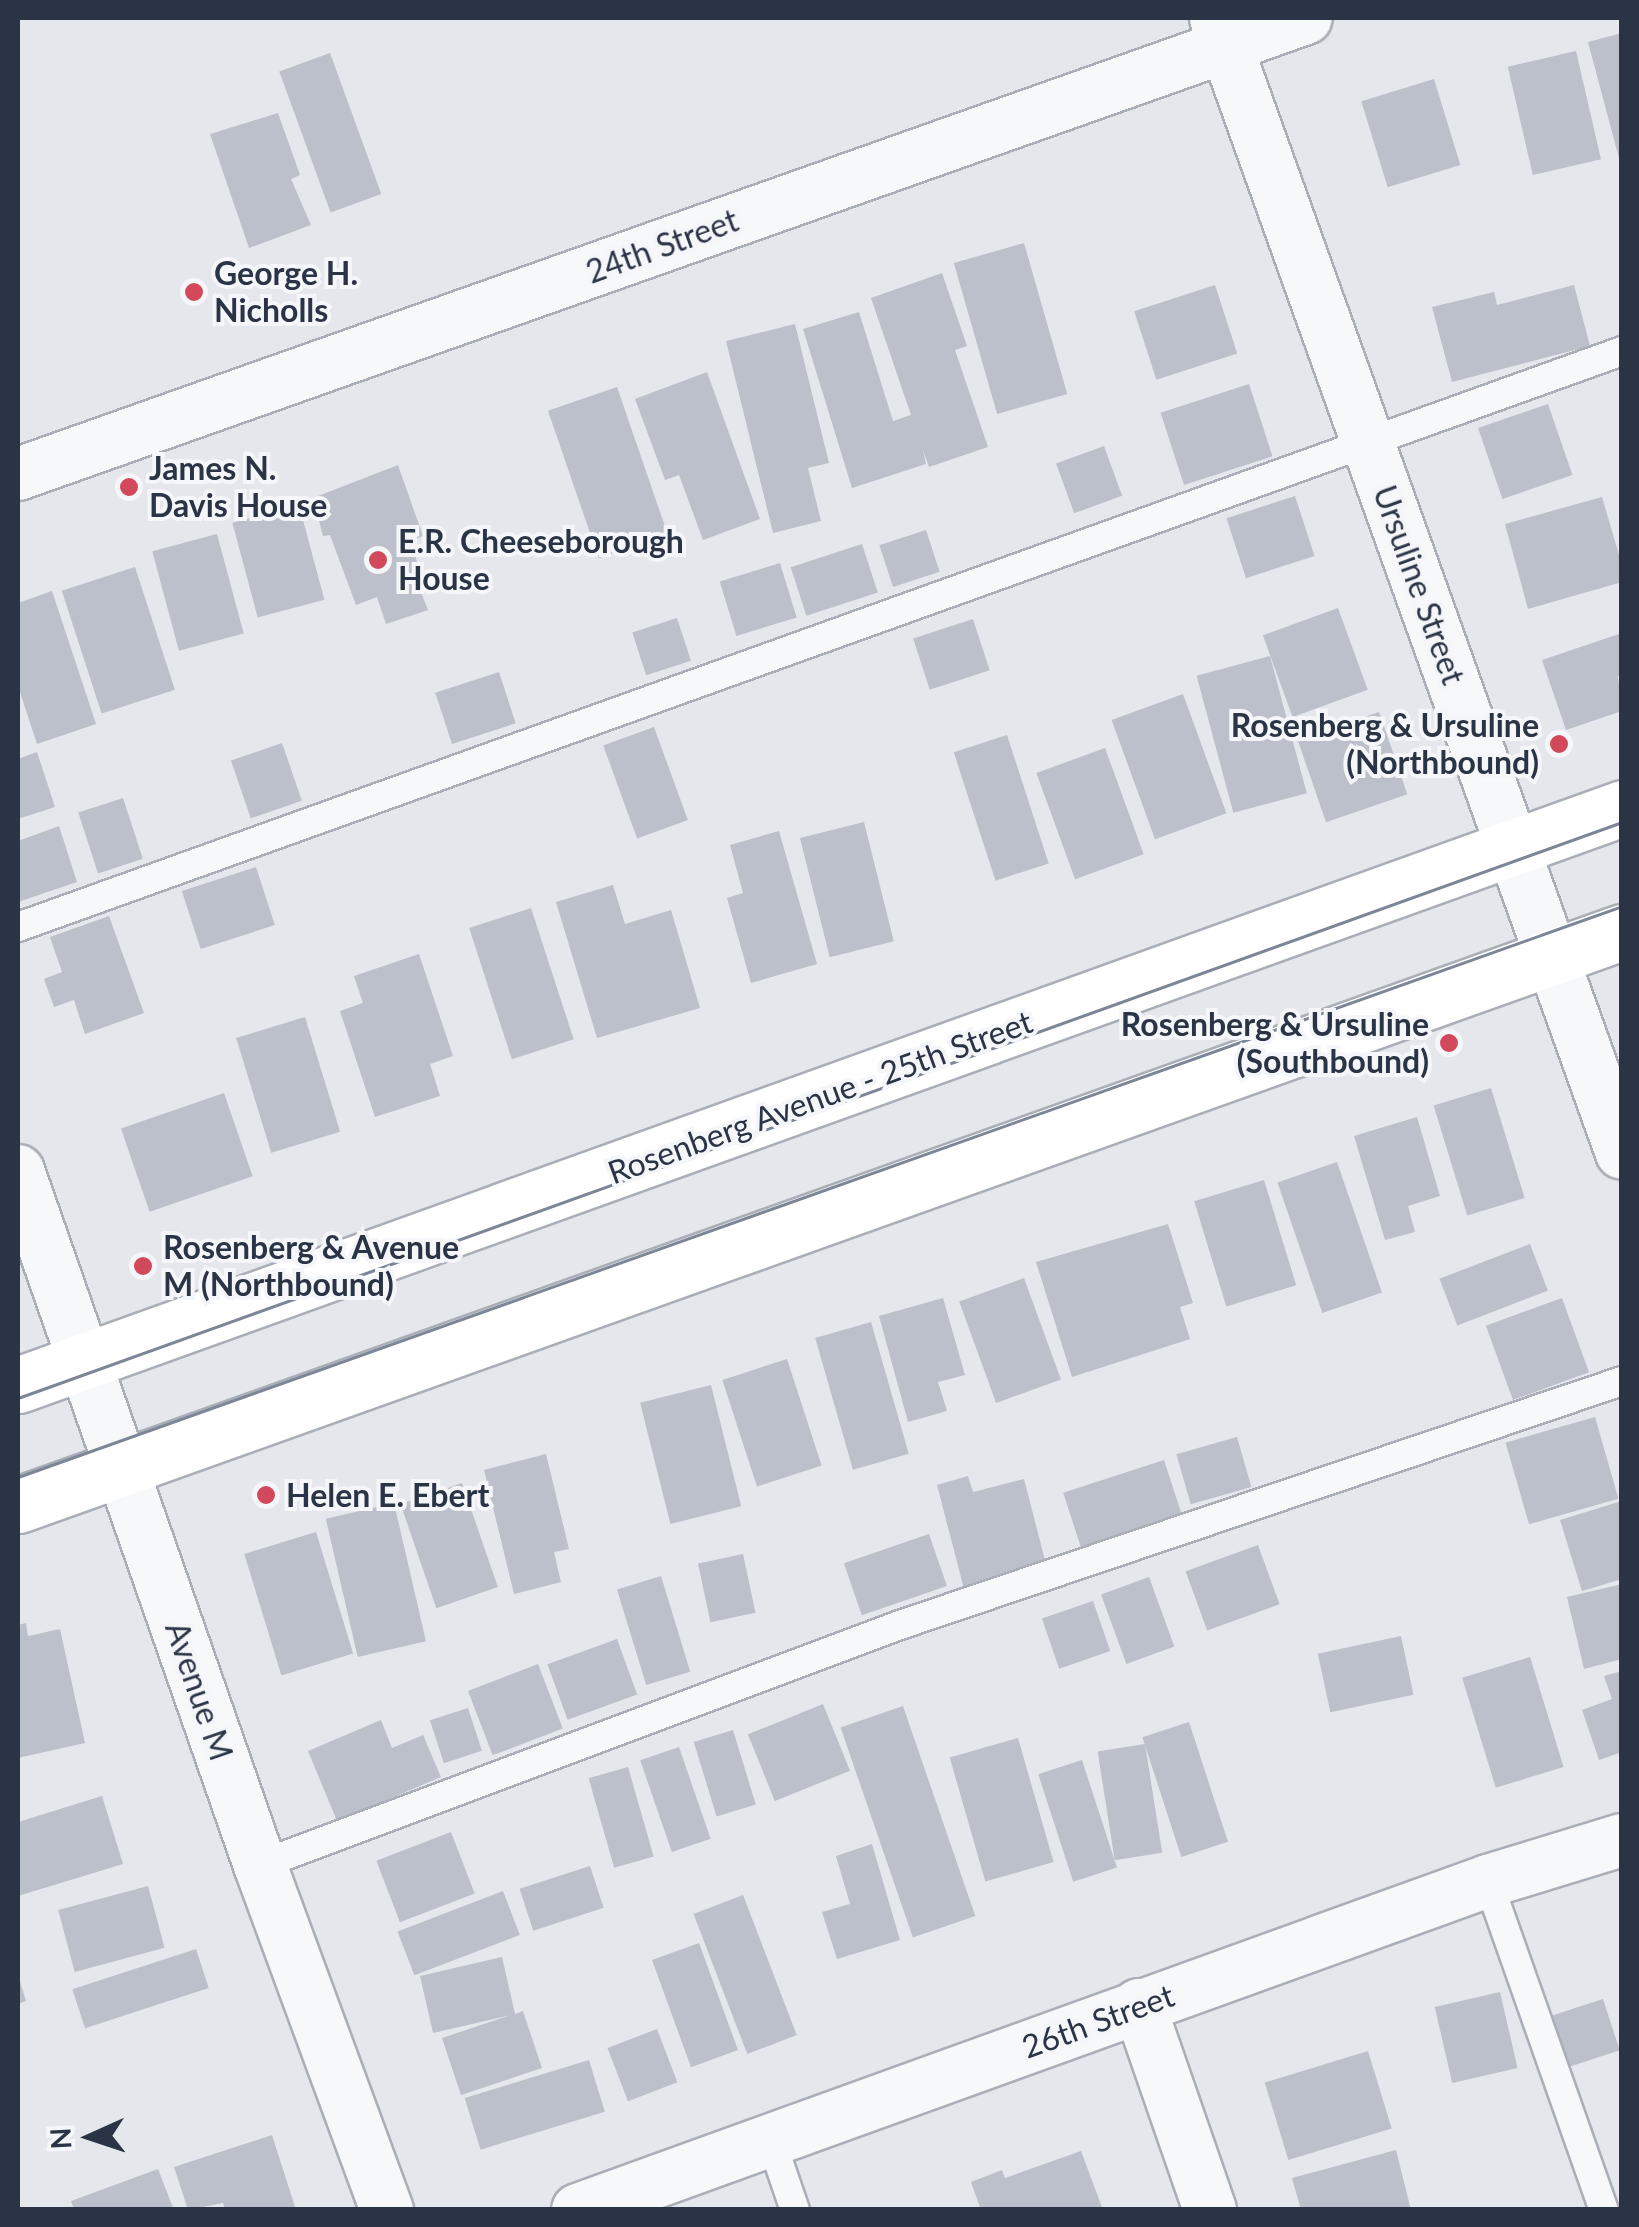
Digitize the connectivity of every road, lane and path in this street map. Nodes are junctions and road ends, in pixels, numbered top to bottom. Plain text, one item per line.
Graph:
1 (1306, 18) edge
2 (1221, 32) edge
3 (1622, 351) edge
4 (1368, 442) junction
5 (18, 474) edge
6 (1622, 808) edge
7 (1513, 847) junction
8 (18, 927) edge
9 (1622, 932) edge
10 (1551, 957) junction
11 (1622, 1153) edge
12 (18, 1171) edge
13 (84, 1362) junction
14 (1622, 1382) edge
15 (18, 1385) edge
16 (121, 1470) junction
17 (18, 1505) edge
18 (1622, 1840) edge
19 (260, 1865) junction
20 (1488, 1881) junction
21 (1139, 2006) junction
22 (771, 2140) junction
23 (386, 2210) edge
24 (578, 2210) edge
25 (796, 2210) edge
26 (1210, 2210) edge
27 (1604, 2210) edge

1 - 2 street, 24th Street
2 - 4 street, Ursuline Street
2 - 5 street, 24th Street
3 - 4 lane
4 - 7 street, Ursuline Street
4 - 8 lane
6 - 7 main road, Rosenberg Avenue - 25th Street
7 - 10 street, Ursuline Street
7 - 13 main road, Rosenberg Avenue - 25th Street
9 - 10 main road
10 - 11 street, Ursuline Street
10 - 16 main road
12 - 13 street, Avenue M
13 - 15 main road, Rosenberg Avenue - 25th Street
13 - 16 street, Avenue M
14 - 19 lane
16 - 17 main road
16 - 19 street, Avenue M
18 - 20 street, 26th Street
19 - 23 street, Avenue M
20 - 21 street, 26th Street
20 - 27 lane
21 - 22 street, 26th Street
21 - 26 street
22 - 24 street, 26th Street
22 - 25 lane

